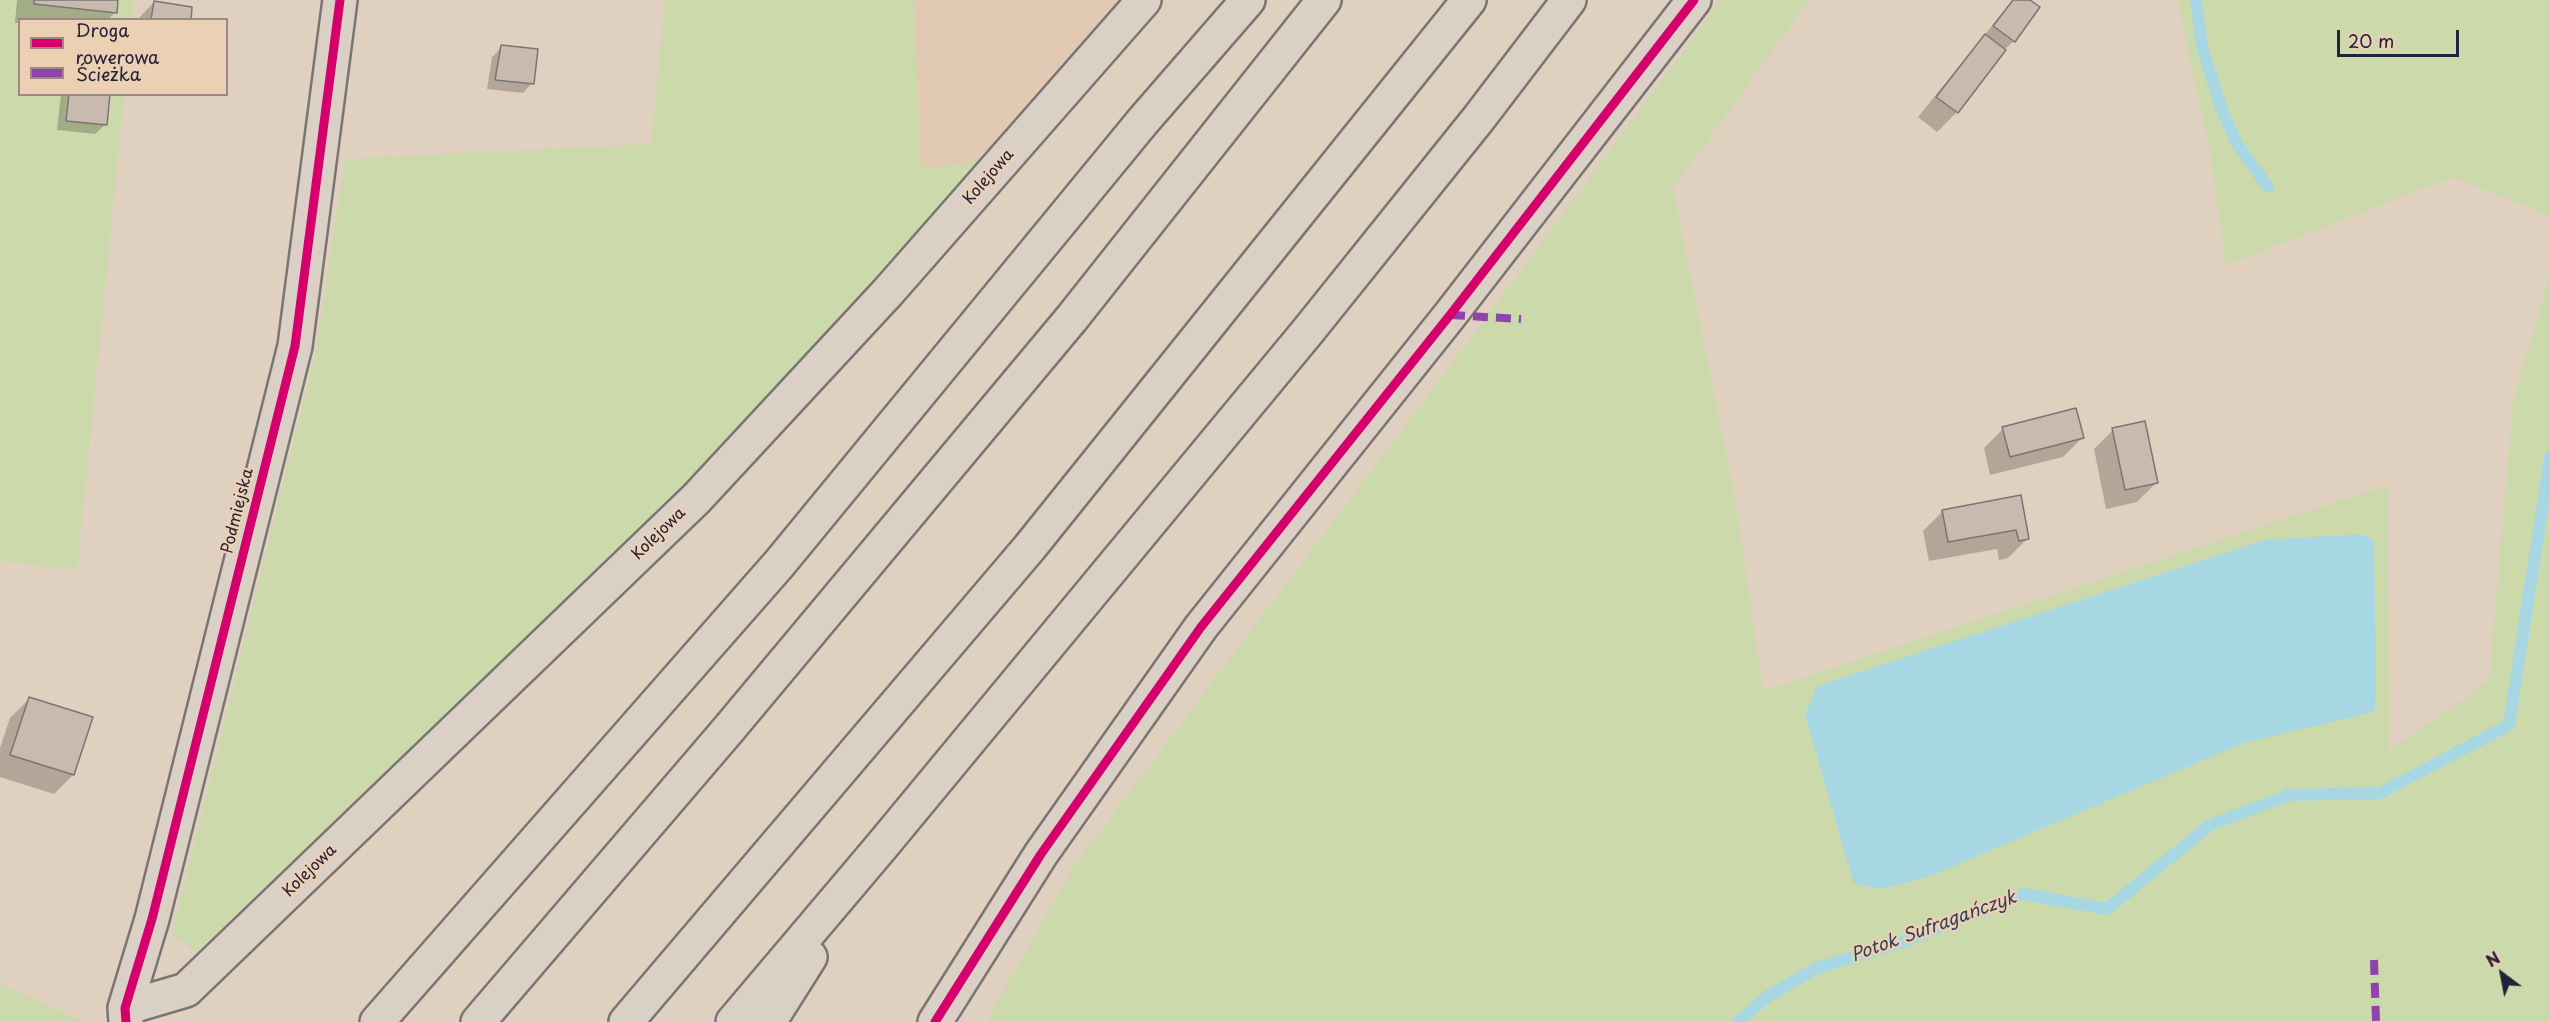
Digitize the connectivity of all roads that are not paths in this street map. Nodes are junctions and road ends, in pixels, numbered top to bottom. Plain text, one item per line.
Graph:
1 (340, 0) edge
2 (1144, 0) edge
3 (1248, 0) edge
4 (1324, 0) edge
5 (1469, 0) edge
6 (1569, 0) edge
7 (1694, 0) edge
8 (881, 847) junction
9 (126, 1015) edge
10 (377, 1022) edge
11 (478, 1022) edge
12 (626, 1022) edge
13 (733, 1022) edge
14 (769, 1022) edge
15 (935, 1022) edge

1 - 9 main road, Podmiejska
2 - 9 main road, Kolejowa
3 - 10 main road
4 - 11 main road
5 - 12 main road
6 - 8 main road
7 - 15 main road
8 - 13 main road
8 - 14 main road

